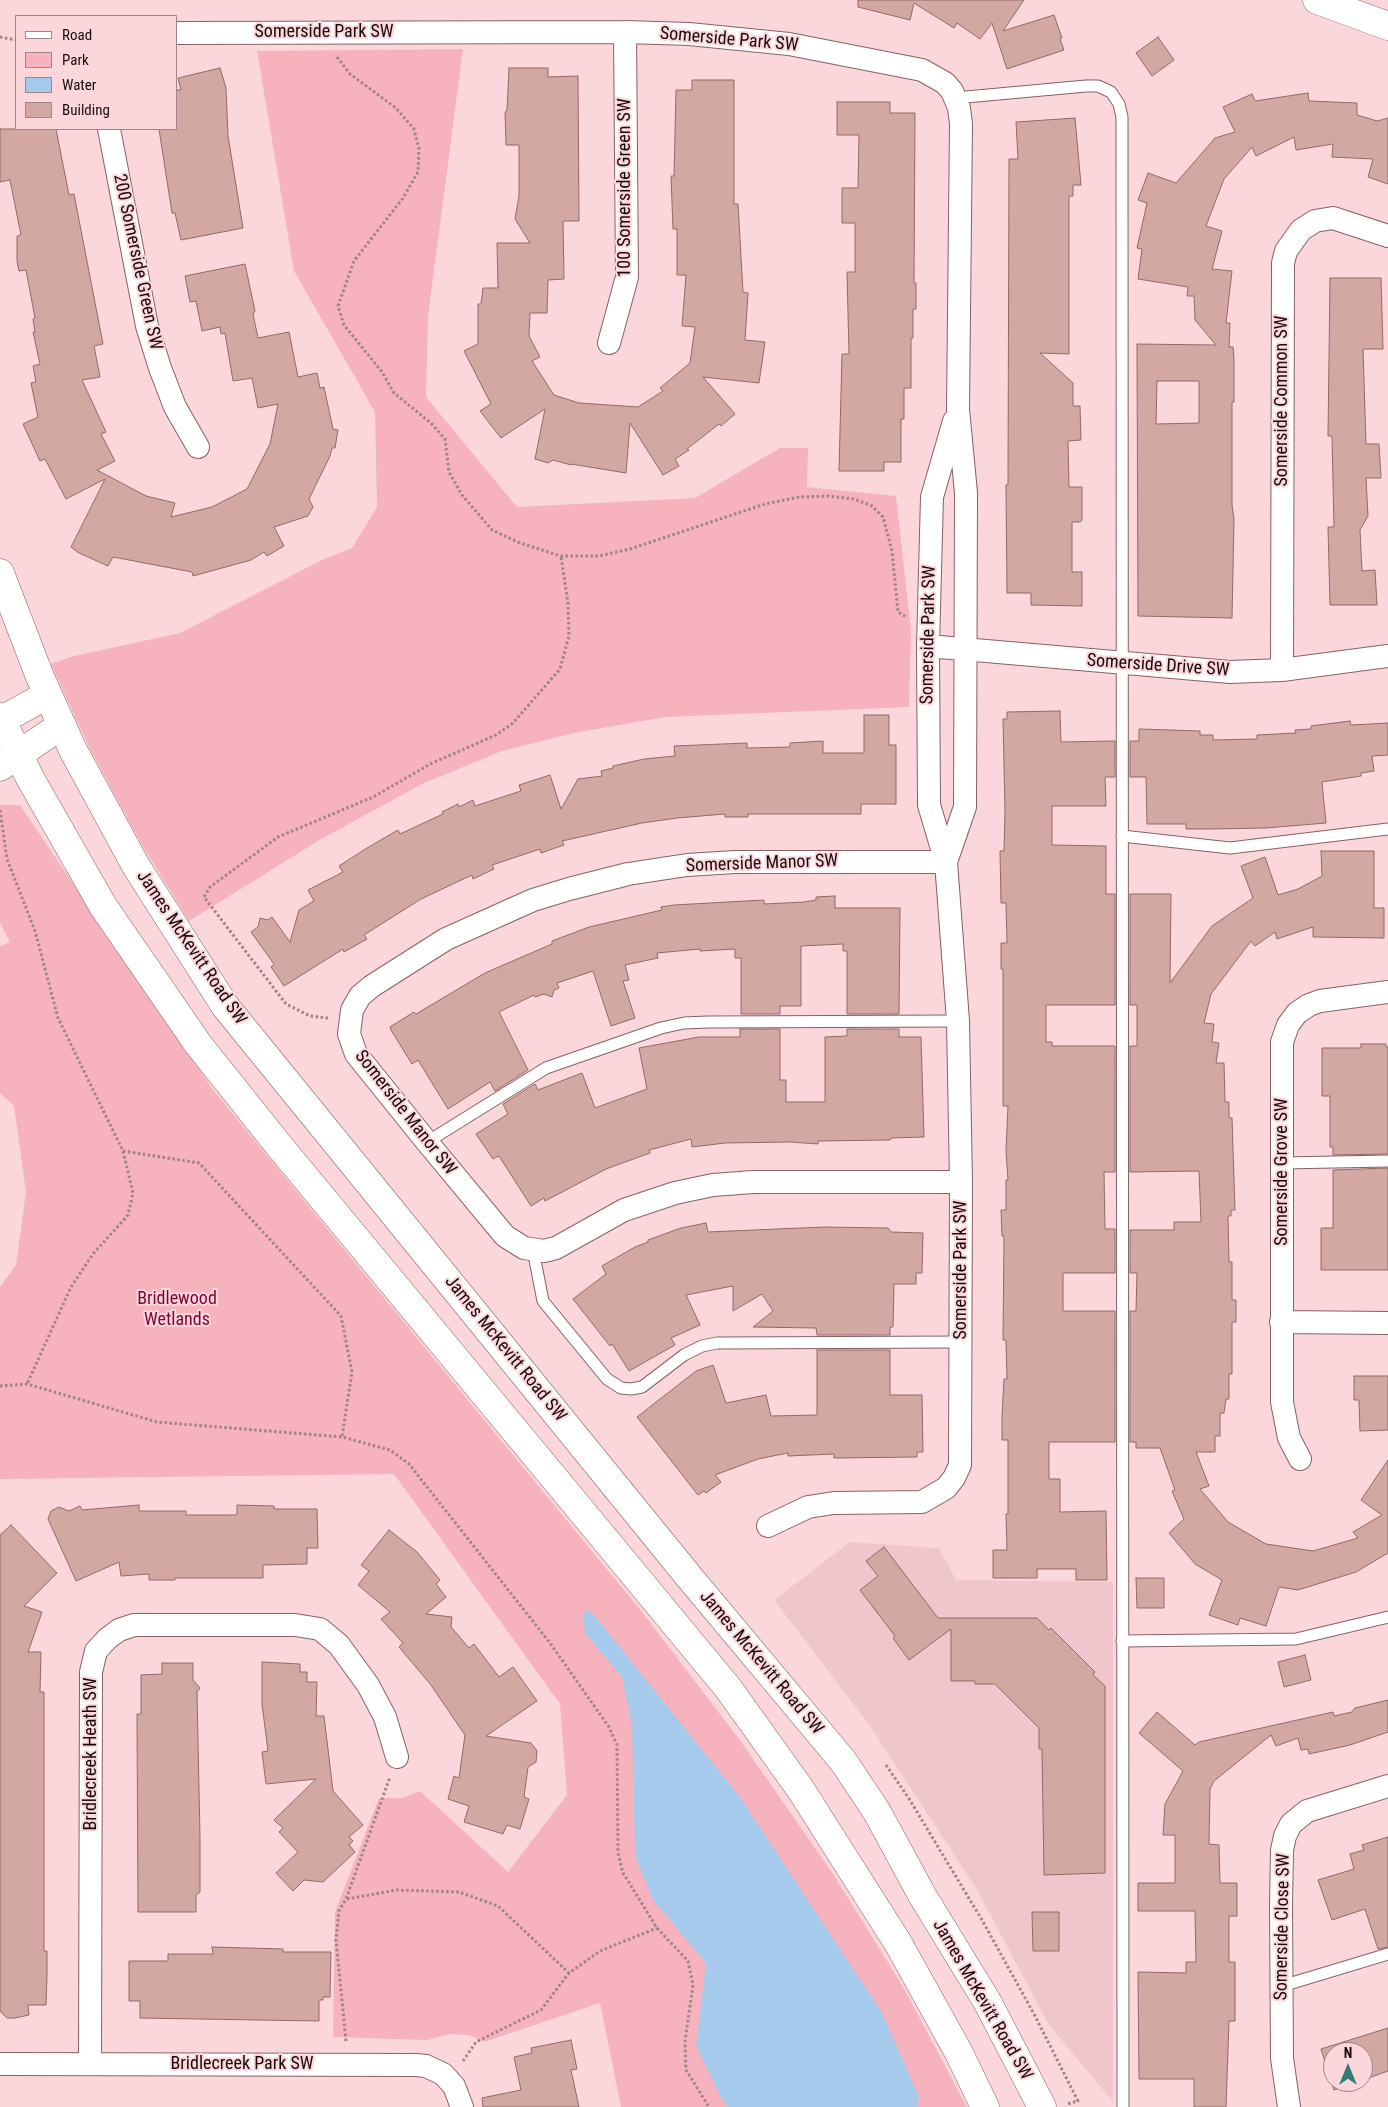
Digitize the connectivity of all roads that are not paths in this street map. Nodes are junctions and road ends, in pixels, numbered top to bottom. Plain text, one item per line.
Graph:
1 (1317, 0) edge
2 (1388, 26) edge
3 (178, 32) edge
4 (625, 32) junction
5 (955, 98) junction
6 (109, 130) edge
7 (1388, 236) edge
8 (609, 343) dead end
9 (958, 409) junction
10 (198, 447) dead end
11 (0, 573) edge
12 (928, 646) junction
13 (966, 650) junction
14 (1388, 656) edge
15 (1121, 664) junction
16 (1282, 670) junction
17 (48, 695) junction
18 (0, 719) edge
19 (62, 725) junction
20 (9, 761) edge
21 (1388, 829) edge
22 (1122, 836) junction
23 (946, 862) junction
24 (1388, 992) edge
25 (958, 1021) junction
26 (427, 1142) junction
27 (1388, 1161) edge
28 (1282, 1163) junction
29 (961, 1182) junction
30 (533, 1250) junction
31 (1281, 1322) junction
32 (1388, 1322) edge
33 (962, 1342) junction
34 (1300, 1459) dead end
35 (768, 1526) dead end
36 (1388, 1617) edge
37 (1122, 1641) junction
38 (397, 1758) road end
39 (1388, 1786) edge
40 (1388, 1954) edge
41 (1282, 1986) junction
42 (0, 2064) edge
43 (90, 2064) junction
44 (462, 2107) edge
45 (986, 2107) edge
46 (1042, 2107) edge
47 (1123, 2107) edge
48 (1289, 2107) edge

1 - 2 main road
3 - 4 street, Somerside Park SW
4 - 5 street, Somerside Park SW
4 - 8 street, 100 Somerside Green SW
5 - 9 street, Somerside Park SW
5 - 15 lane
6 - 10 street, 200 Somerside Green SW
7 - 16 street, Somerside Common SW
9 - 12 street, Somerside Park SW
9 - 13 street, Somerside Park SW
11 - 17 main road, James McKevitt Road SW
12 - 13 street, Somerside Drive SW
12 - 23 street, Somerside Park SW
13 - 15 street, Somerside Drive SW
13 - 23 street, Somerside Park SW
14 - 16 street, Somerside Drive SW
15 - 16 street, Somerside Drive SW
15 - 22 lane
17 - 18 main road
17 - 19 main road, James McKevitt Road SW
18 - 20 main road
19 - 20 main road
19 - 46 main road, James McKevitt Road SW
20 - 45 main road
21 - 22 lane
22 - 37 lane
23 - 25 street, Somerside Park SW
23 - 26 street, Somerside Manor SW
24 - 28 street, Somerside Grove SW
25 - 26 lane
25 - 29 street, Somerside Park SW
26 - 30 street, Somerside Manor SW
27 - 28 lane
28 - 31 street, Somerside Grove SW
29 - 30 street
29 - 33 street, Somerside Park SW
30 - 33 lane
31 - 32 street
31 - 34 street, Somerside Grove SW
33 - 35 street, Somerside Park SW
36 - 37 lane
37 - 47 lane
38 - 43 street, Bridlecreek Heath SW
39 - 41 street, Somerside Close SW
40 - 41 lane
41 - 48 street, Somerside Close SW
42 - 43 street, Bridlecreek Park SW
43 - 44 street, Bridlecreek Park SW

